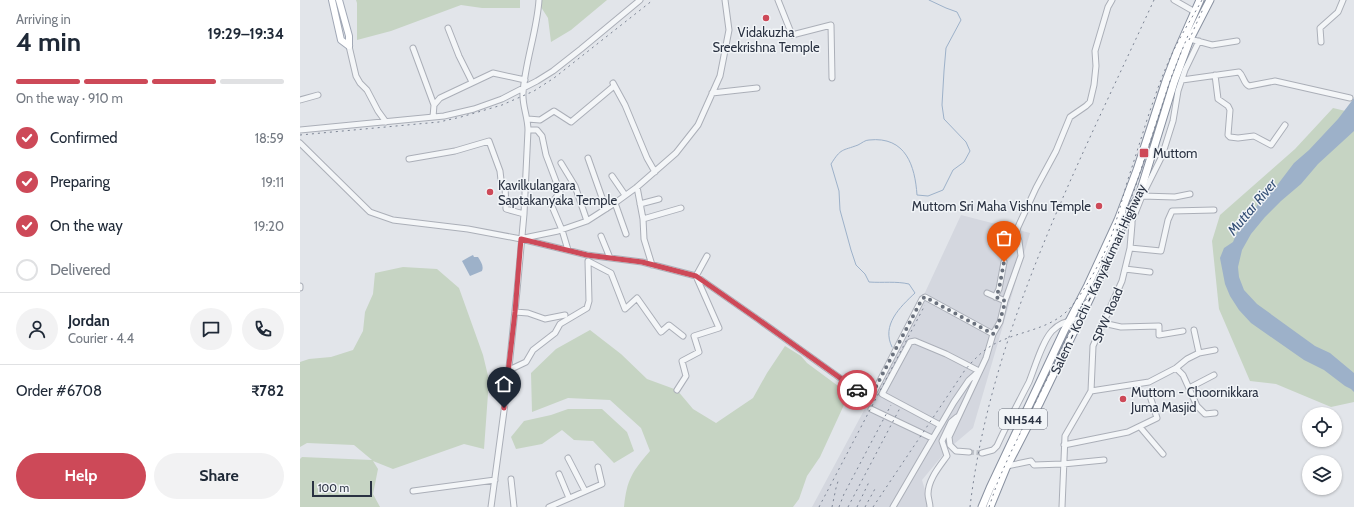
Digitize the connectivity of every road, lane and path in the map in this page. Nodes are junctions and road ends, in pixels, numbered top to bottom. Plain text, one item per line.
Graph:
1 (332, 0) edge
2 (339, 0) edge
3 (539, 0) edge
4 (640, 0) edge
5 (725, 0) edge
6 (778, 0) edge
7 (1112, 0) edge
8 (1174, 0) edge
9 (1200, 0) edge
10 (1210, 0) edge
11 (1342, 0) edge
12 (1195, 12) junction
13 (448, 28) dead end
14 (1190, 39) junction
15 (1199, 41) junction
16 (1237, 41) dead end
17 (1321, 42) dead end
18 (348, 46) junction
19 (413, 48) dead end
20 (1215, 75) junction
21 (832, 78) dead end
22 (525, 80) junction
23 (1182, 80) junction
24 (472, 82) junction
25 (524, 88) junction
26 (757, 88) dead end
27 (712, 93) junction
28 (318, 95) dead end
29 (1350, 98) dead end
30 (300, 100) edge
31 (434, 105) junction
32 (433, 117) junction
33 (528, 119) junction
34 (386, 122) junction
35 (1285, 124) dead end
36 (300, 130) edge
37 (528, 130) junction
38 (300, 143) edge
39 (588, 158) dead end
40 (409, 159) dead end
41 (561, 163) dead end
42 (655, 172) junction
43 (612, 176) dead end
44 (637, 187) junction
45 (1190, 194) dead end
46 (625, 195) junction
47 (1142, 196) junction
48 (659, 198) dead end
49 (615, 203) junction
50 (640, 204) junction
51 (682, 208) dead end
52 (606, 209) junction
53 (1214, 210) dead end
54 (524, 214) junction
55 (1130, 218) junction
56 (643, 219) junction
57 (587, 221) junction
58 (562, 230) junction
59 (626, 234) dead end
60 (601, 236) dead end
61 (521, 239) junction
62 (1130, 248) junction
63 (568, 250) junction
64 (707, 256) dead end
65 (610, 258) junction
66 (1004, 262) dead end
67 (652, 265) junction
68 (1125, 270) junction
69 (1150, 272) dead end
70 (696, 276) junction
71 (987, 293) dead end
72 (996, 297) junction
73 (1005, 301) junction
74 (515, 312) junction
75 (565, 315) dead end
76 (1080, 319) junction
77 (1070, 320) junction
78 (1103, 323) junction
79 (1194, 330) dead end
80 (1183, 331) dead end
81 (993, 334) junction
82 (683, 336) dead end
83 (1215, 350) dead end
84 (1199, 353) junction
85 (1176, 368) junction
86 (509, 370) junction
87 (979, 371) junction
88 (1214, 375) dead end
89 (1189, 388) junction
90 (677, 390) dead end
91 (1091, 390) junction
92 (1150, 396) dead end
93 (870, 409) dead end
94 (961, 413) junction
95 (1216, 413) dead end
96 (940, 426) junction
97 (1140, 426) junction
98 (932, 438) junction
99 (1064, 445) junction
100 (969, 452) tunnel mouth
101 (982, 453) tunnel mouth
102 (1163, 454) dead end
103 (568, 458) dead end
104 (1104, 460) dead end
105 (1063, 464) junction
106 (1007, 466) junction
107 (598, 467) dead end
108 (559, 474) dead end
109 (511, 479) dead end
110 (495, 480) junction
111 (585, 491) junction
112 (413, 492) dead end
113 (569, 498) junction
114 (491, 507) edge
115 (514, 507) edge
116 (549, 507) edge
117 (893, 507) edge
118 (930, 507) edge
119 (982, 507) edge
120 (990, 507) edge
121 (1062, 507) edge

1 - 18 main road
2 - 18 main road
3 - 22 street
4 - 25 street
5 - 27 street
6 - 21 street
7 - 73 street
8 - 12 street
9 - 12 highway, Salem - Kochi - Kanyakumari Highway / NH544
10 - 14 highway, Salem - Kochi - Kanyakumari Highway / NH544
11 - 17 street
12 - 77 highway, Salem - Kochi - Kanyakumari Highway / NH544
13 - 24 street
14 - 15 street
14 - 55 highway, Salem - Kochi - Kanyakumari Highway / NH544
15 - 16 street
15 - 23 street
18 - 34 street
19 - 31 street
20 - 23 street
20 - 29 street
20 - 35 street
22 - 24 street
22 - 25 street
23 - 47 street
24 - 31 street
25 - 32 street
25 - 33 street
26 - 27 street
27 - 42 street
28 - 30 street
31 - 32 street
32 - 34 street
33 - 37 street
33 - 42 street
34 - 36 street
37 - 54 street
37 - 58 street
38 - 61 street
39 - 52 street
40 - 54 street
41 - 57 street
42 - 44 street
43 - 46 street
44 - 46 street
44 - 50 street
45 - 47 street
46 - 49 street
47 - 55 street
48 - 50 street
49 - 52 street
49 - 59 street
50 - 56 street
51 - 56 street
52 - 57 street
53 - 62 street
54 - 61 street
55 - 62 street, SPW Road
55 - 76 highway, Salem - Kochi - Kanyakumari Highway / NH544
56 - 67 street
57 - 58 street
58 - 61 street
58 - 63 street
60 - 65 street
61 - 63 street
61 - 74 street
62 - 68 street, SPW Road
63 - 65 street
64 - 70 street
65 - 67 street
66 - 72 street
67 - 70 street
68 - 69 street
68 - 78 street, SPW Road
70 - 81 street
70 - 90 street
71 - 72 street
72 - 73 street
73 - 81 street
74 - 75 street
74 - 86 street
76 - 77 street
76 - 106 highway, Salem - Kochi - Kanyakumari Highway / NH544
77 - 101 street
77 - 119 highway, Salem - Kochi - Kanyakumari Highway / NH544
78 - 80 street
78 - 91 street, SPW Road
79 - 84 street
81 - 87 street
82 - 86 street
83 - 84 street
84 - 85 street
85 - 89 street
85 - 91 street
86 - 110 street
87 - 94 street
87 - 96 street
87 - 96 street
88 - 89 street
89 - 95 street
91 - 99 street, SPW Road
92 - 97 street
93 - 98 street
94 - 100 street
94 - 118 street
96 - 98 street
97 - 99 street
97 - 102 street
98 - 117 street
99 - 105 street, SPW Road
103 - 111 street
104 - 105 street
105 - 106 street
105 - 121 street, SPW Road
106 - 120 highway, Salem - Kochi - Kanyakumari Highway / NH544
107 - 111 street
108 - 113 street
109 - 115 street
110 - 112 street
110 - 114 street
111 - 113 street
113 - 116 street

